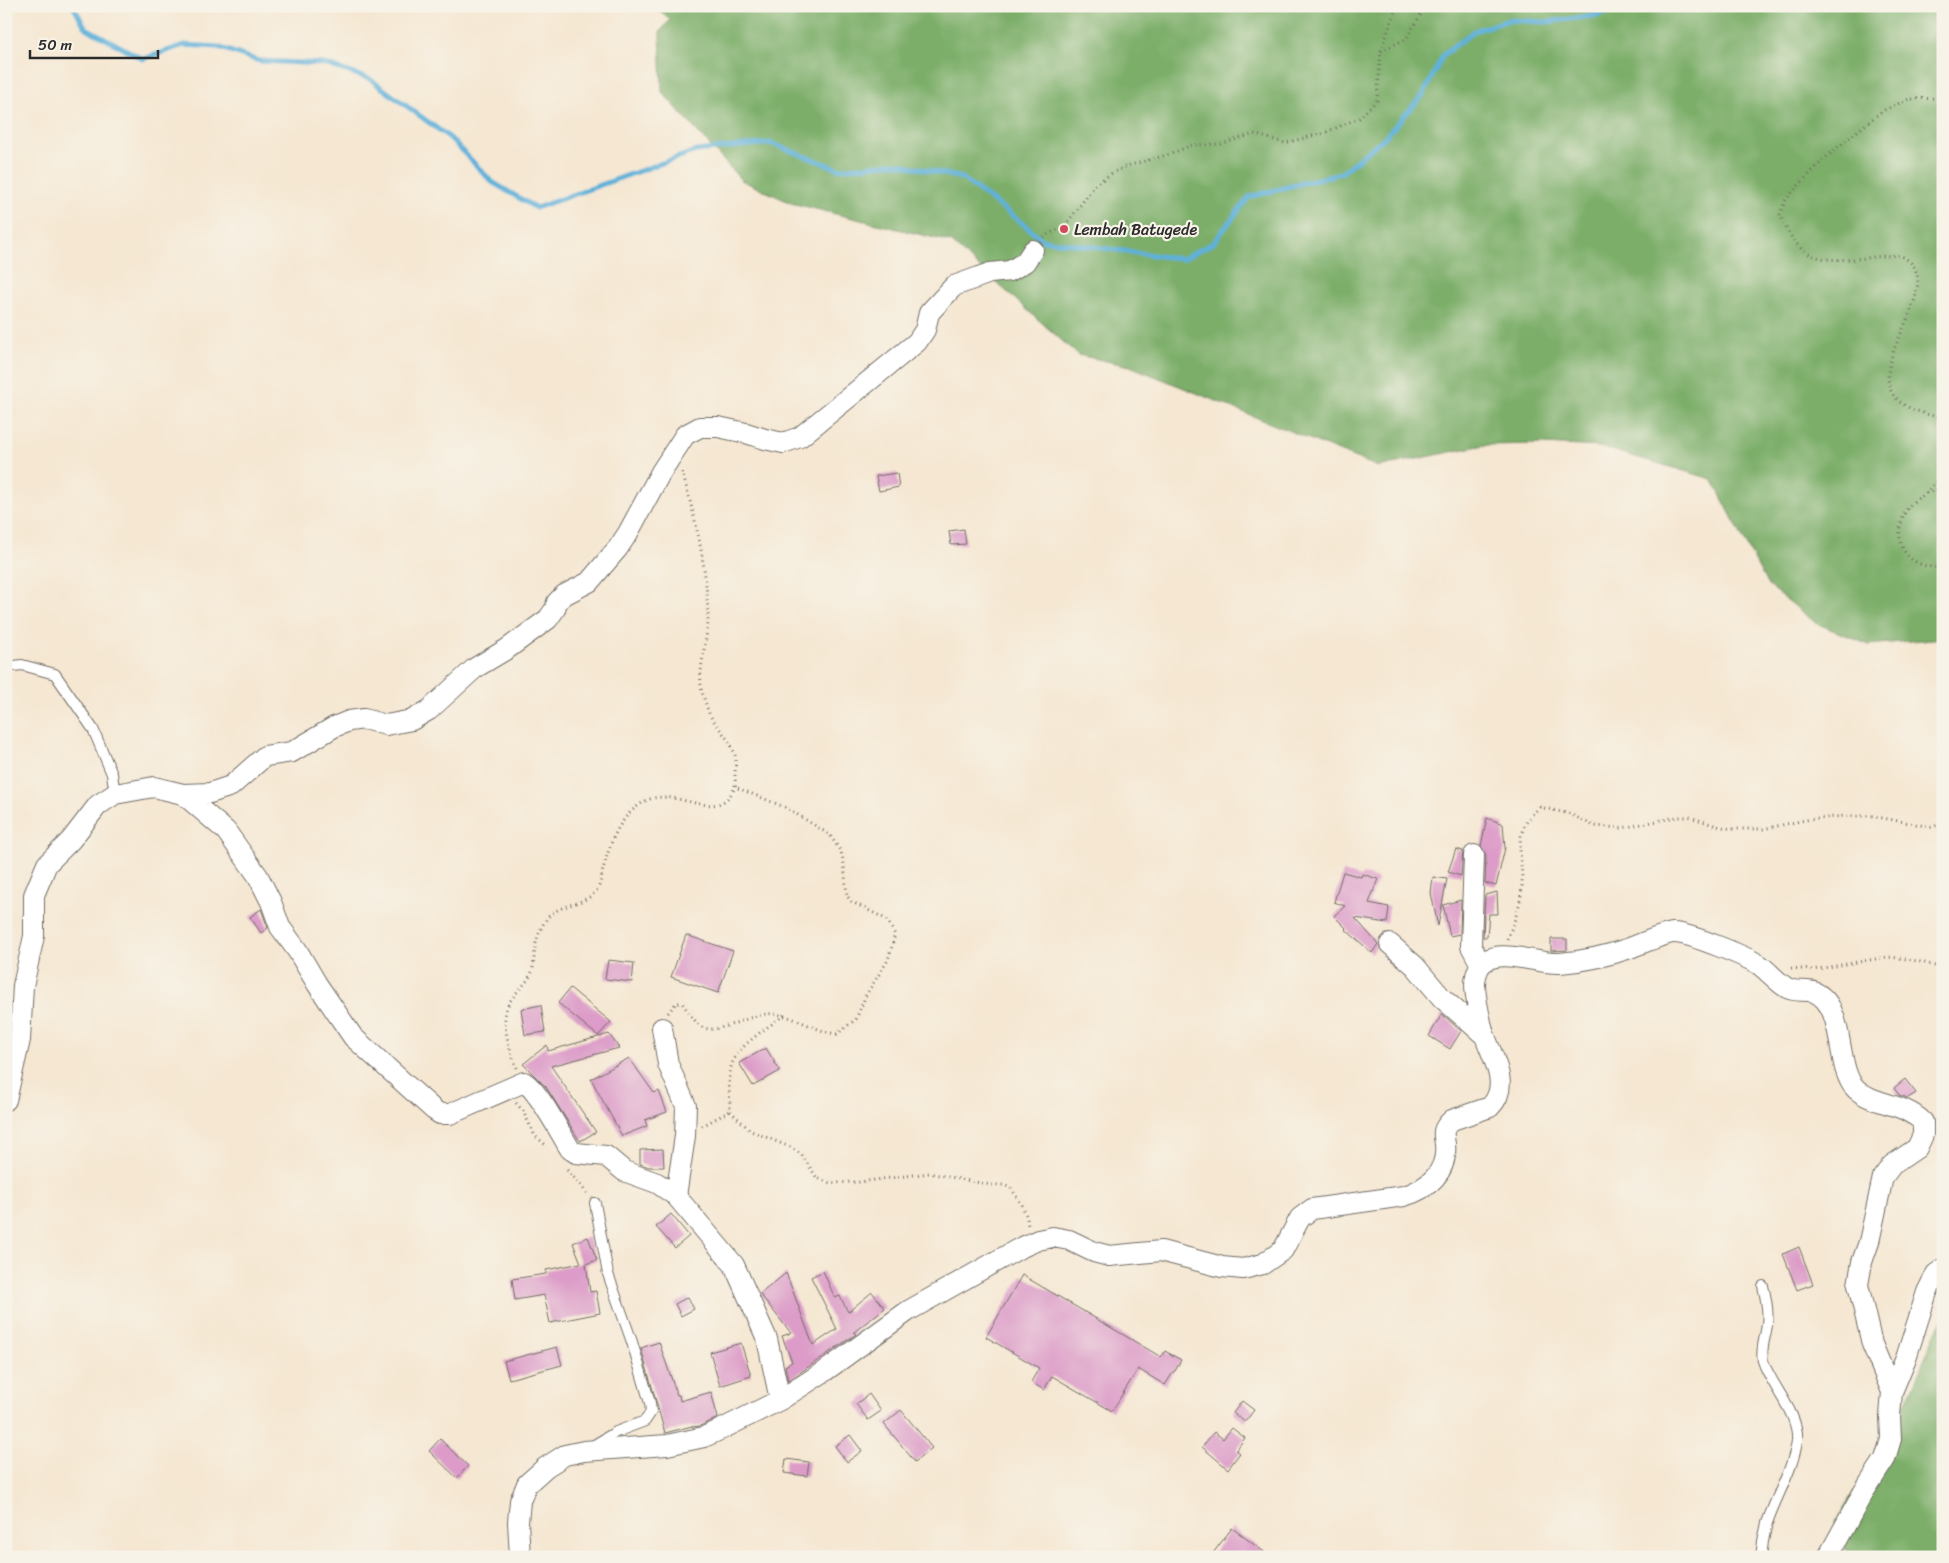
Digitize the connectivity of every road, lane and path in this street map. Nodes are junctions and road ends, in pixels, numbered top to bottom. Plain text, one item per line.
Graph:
1 (1396, 6) edge
2 (1426, 6) edge
3 (1381, 51) junction
4 (1943, 98) edge
5 (1046, 235) dead end
6 (1033, 250) dead end
7 (1943, 418) edge
8 (674, 453) junction
9 (1943, 474) edge
10 (1943, 489) edge
11 (1925, 494) junction
12 (1943, 569) edge
13 (6, 667) edge
14 (735, 788) junction
15 (116, 794) junction
16 (183, 794) junction
17 (1943, 824) edge
18 (1474, 855) dead end
19 (1390, 944) dead end
20 (1501, 956) junction
21 (1760, 965) junction
22 (1480, 966) junction
23 (1943, 969) edge
24 (784, 1016) junction
25 (662, 1028) joint
26 (1484, 1035) junction
27 (524, 1082) junction
28 (6, 1100) edge
29 (730, 1111) junction
30 (685, 1136) junction
31 (676, 1196) junction
32 (595, 1203) dead end
33 (1018, 1249) junction
34 (1943, 1269) edge
35 (1764, 1286) dead end
36 (1892, 1392) junction
37 (780, 1400) junction
38 (584, 1451) junction
39 (520, 1557) edge
40 (1761, 1557) edge
41 (1828, 1557) edge

1 - 3 path
2 - 3 path
3 - 5 path
4 - 7 path
6 - 8 street
8 - 14 path
8 - 16 street
9 - 11 path
10 - 11 path
11 - 12 path
13 - 15 lane
14 - 24 path
14 - 27 path
15 - 16 street
15 - 28 street
16 - 27 street
17 - 20 path
18 - 22 street
19 - 26 street
20 - 21 street
20 - 22 street
21 - 23 path
21 - 36 street
22 - 26 street
24 - 25 path
24 - 29 path
25 - 30 street
26 - 33 street
27 - 31 street
29 - 30 path
29 - 33 path
30 - 31 street
31 - 37 street
32 - 38 lane
33 - 37 street
34 - 36 street
35 - 40 lane
36 - 41 street
37 - 38 street
38 - 39 street

